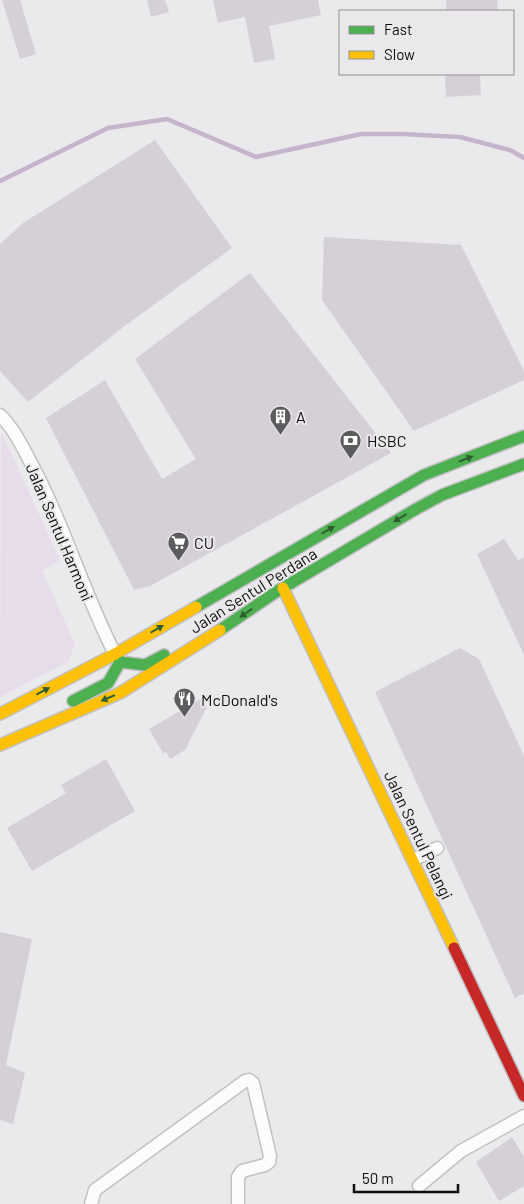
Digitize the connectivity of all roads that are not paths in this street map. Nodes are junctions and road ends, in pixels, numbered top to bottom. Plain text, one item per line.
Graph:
1 (0, 415) edge
2 (524, 436) edge
3 (524, 464) edge
4 (283, 588) junction
5 (214, 634) junction
6 (117, 658) junction
7 (0, 714) edge
8 (0, 743) edge
9 (438, 848) dead end
10 (412, 860) junction
11 (524, 1096) edge
12 (524, 1116) edge
13 (419, 1186) dead end
14 (91, 1204) edge
15 (238, 1204) edge

1 - 6 street, Jalan Sentul Harmoni
6 -> 2 main road, Jalan Sentul Perdana
3 -> 4 main road, Jalan Sentul Perdana
4 -> 5 main road, Jalan Sentul Perdana
4 - 10 main road, Jalan Sentul Pelangi
5 - 6 main road
5 -> 8 main road, Jalan Sentul Perdana
7 -> 6 main road, Jalan Sentul Perdana
6 - 8 main road
9 - 10 street
10 - 11 main road, Jalan Sentul Pelangi
12 - 13 street
14 - 15 street

